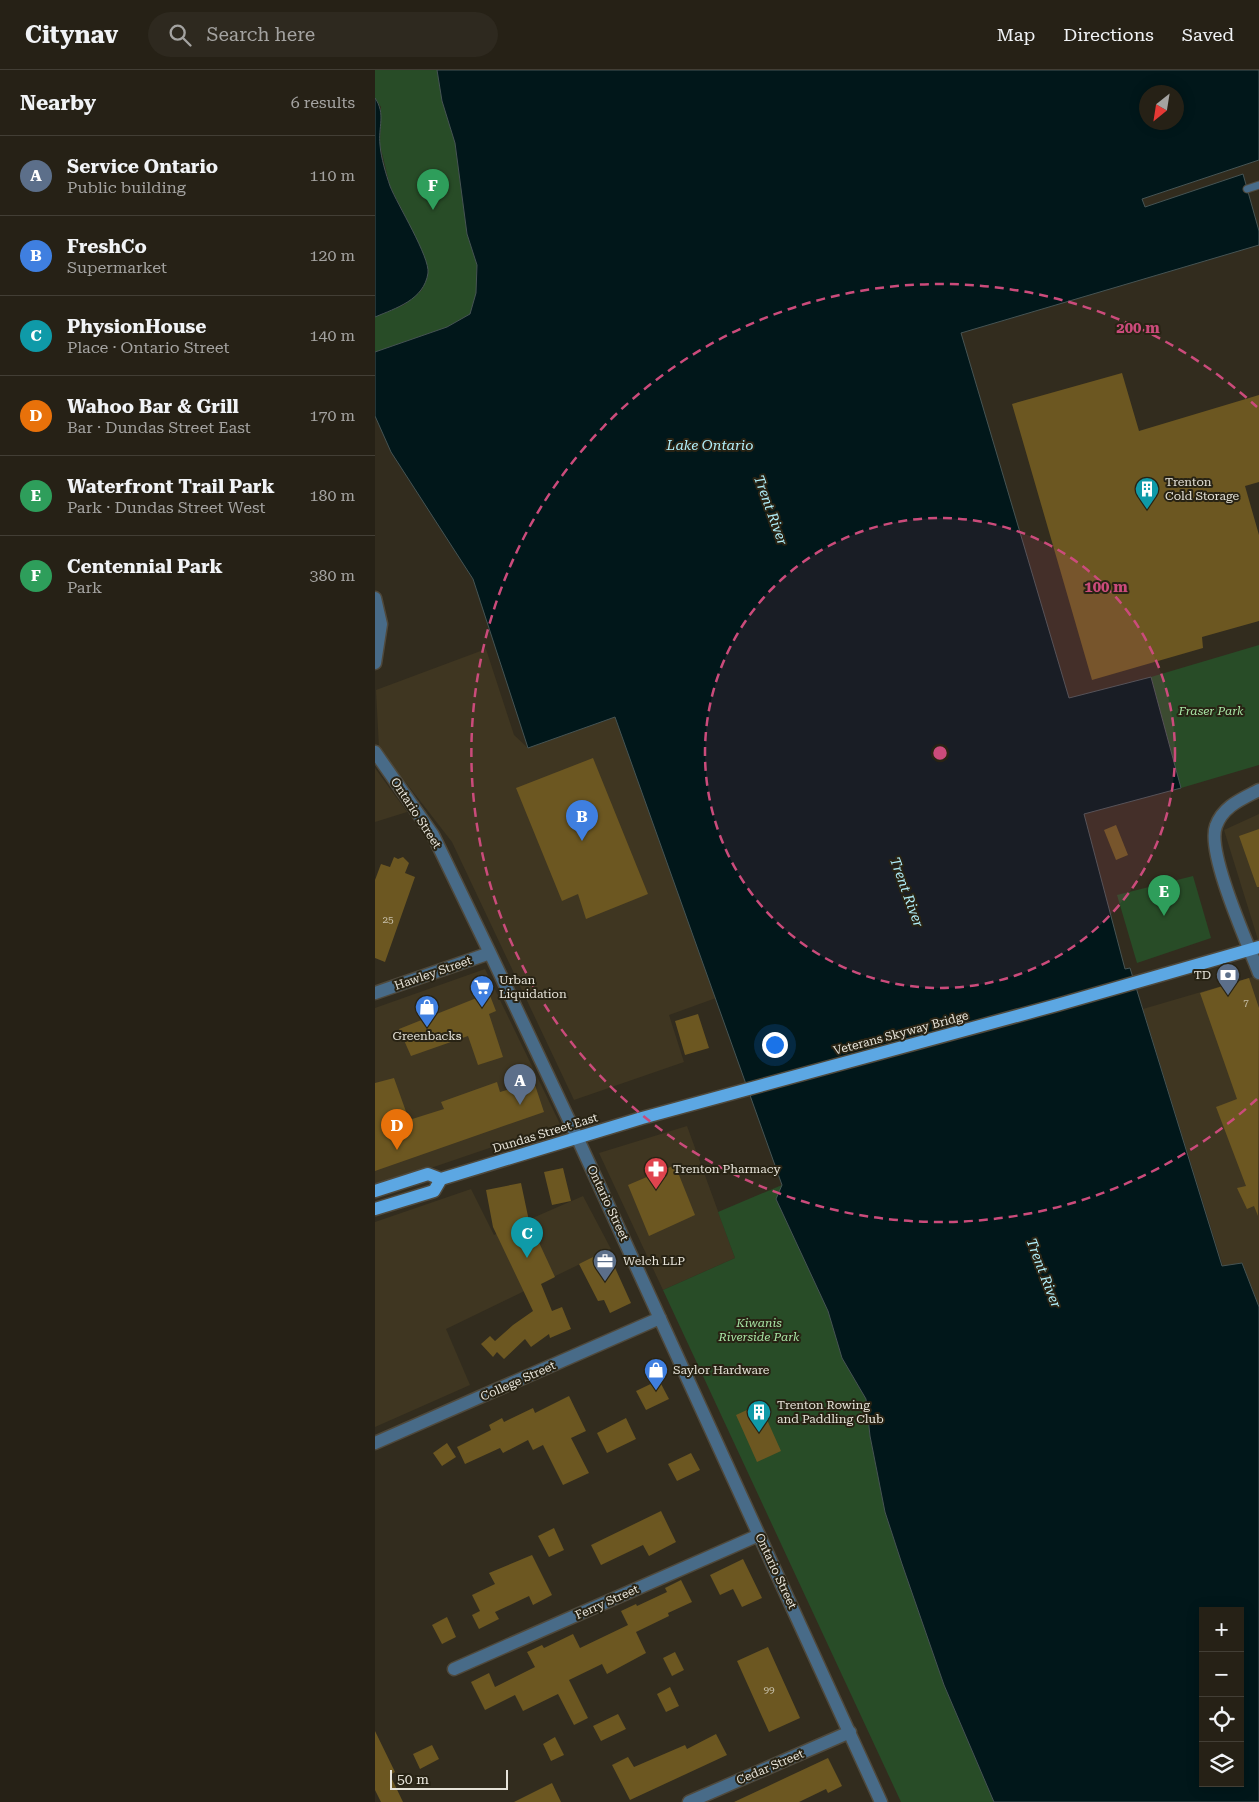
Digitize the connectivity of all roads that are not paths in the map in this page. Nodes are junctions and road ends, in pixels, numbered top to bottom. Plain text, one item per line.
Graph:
1 (1259, 185) edge
2 (1247, 189) dead end
3 (375, 598) edge
4 (375, 663) edge
5 (375, 752) edge
6 (1259, 790) edge
7 (1254, 949) edge
8 (490, 953) junction
9 (1259, 973) edge
10 (375, 993) edge
11 (657, 1114) joint
12 (577, 1137) junction
13 (441, 1179) junction
14 (375, 1190) edge
15 (375, 1209) edge
16 (660, 1318) junction
17 (375, 1443) edge
18 (759, 1535) junction
19 (454, 1669) dead end
20 (850, 1732) junction
21 (689, 1802) edge
22 (881, 1802) edge

1 - 2 lane
3 - 4 street
5 - 8 street, Ontario Street
6 - 7 street
7 - 9 street
7 - 11 main road, Veterans Skyway Bridge
8 - 10 street, Hawley Street
8 - 12 street, Ontario Street
11 - 12 main road, Dundas Street East
12 - 13 main road, Dundas Street East
12 - 16 street, Ontario Street
13 - 14 main road, Dundas Street East
13 - 15 main road, Dundas Street East
16 - 17 street, College Street
16 - 18 street, Ontario Street
18 - 19 street, Ferry Street
18 - 20 street, Ontario Street
20 - 21 street, Cedar Street
20 - 22 street, Ontario Street

